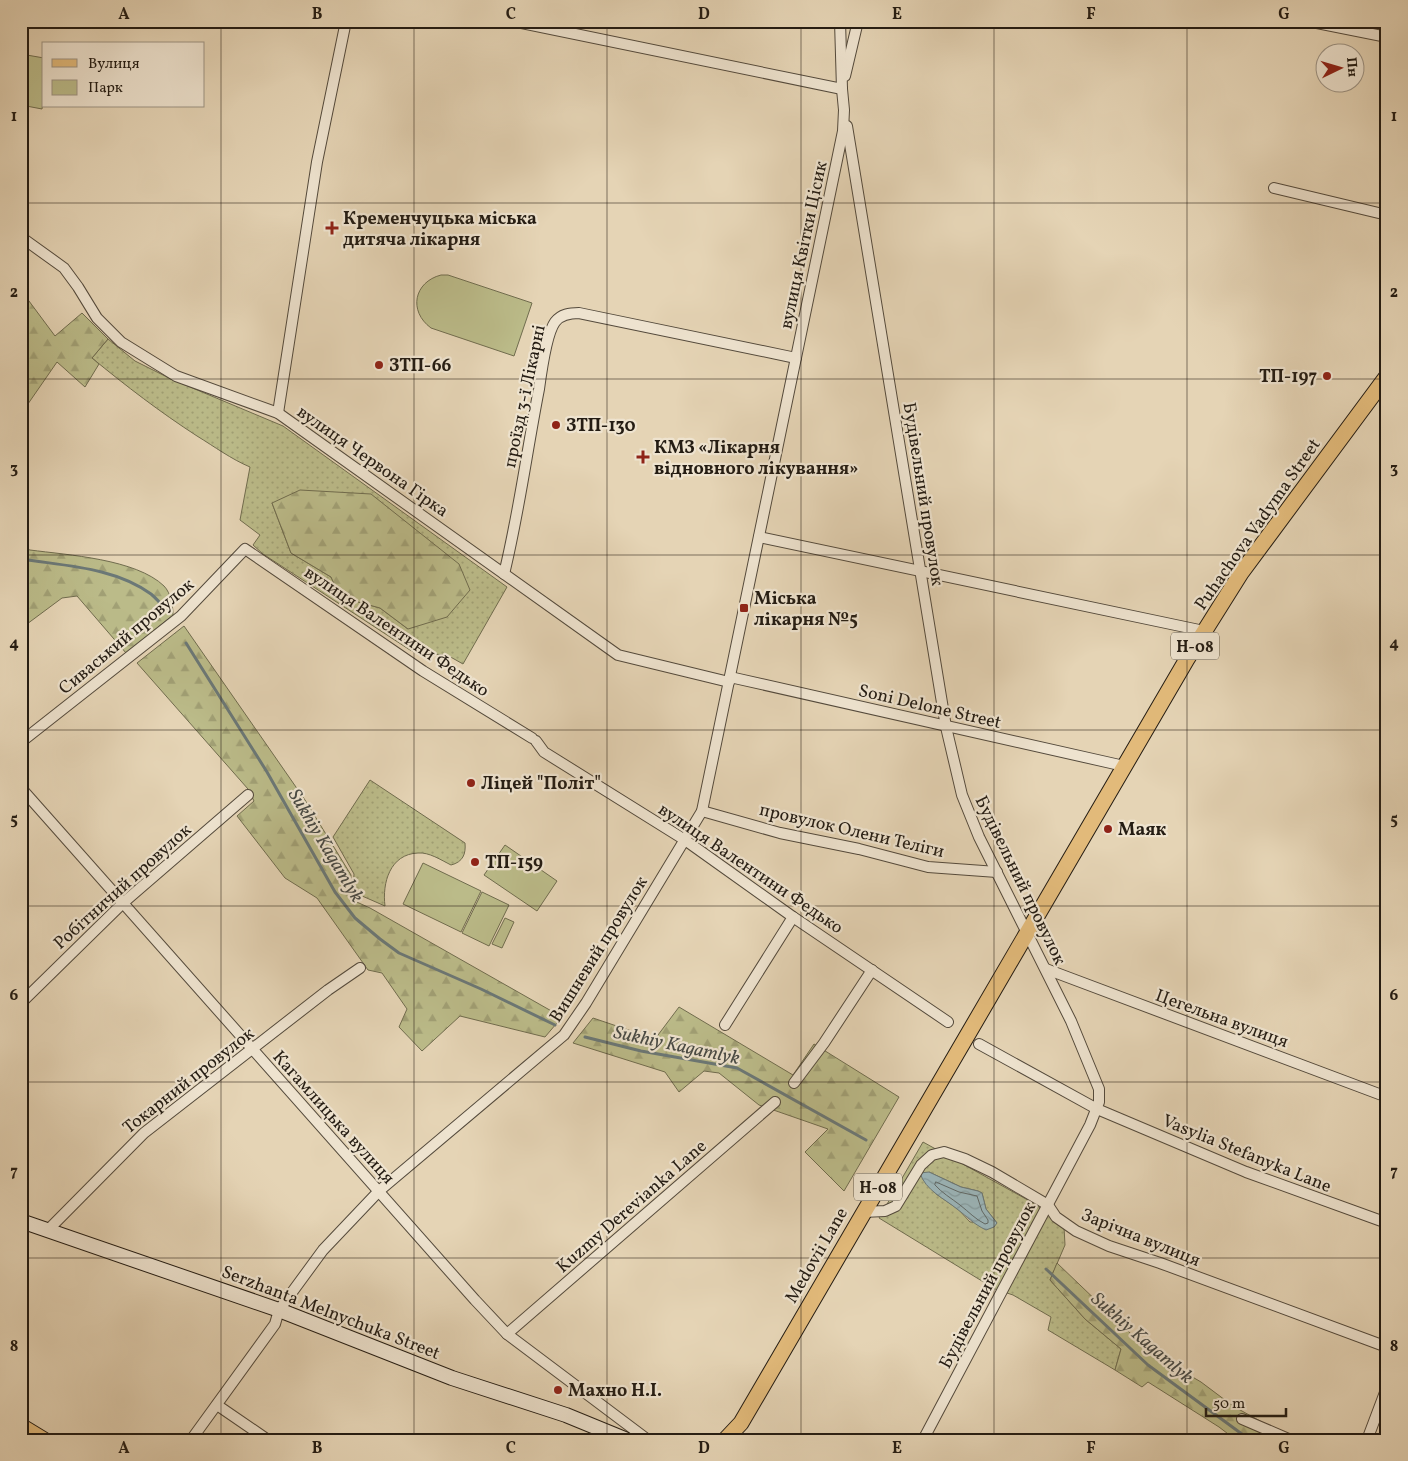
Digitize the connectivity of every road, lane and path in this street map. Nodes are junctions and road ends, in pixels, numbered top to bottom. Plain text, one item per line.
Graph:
1 (346, 21) edge
2 (512, 21) edge
3 (840, 21) edge
4 (858, 21) edge
5 (1307, 21) edge
6 (564, 26) edge
7 (1387, 37) edge
8 (842, 89) junction
9 (844, 110) junction
10 (1274, 188) dead end
11 (1387, 215) edge
12 (21, 237) edge
13 (796, 358) junction
14 (1387, 376) edge
15 (786, 406) joint
16 (278, 413) junction
17 (759, 537) junction
18 (245, 549) joint
19 (920, 571) junction
20 (504, 574) junction
21 (1204, 632) junction
22 (729, 679) junction
23 (946, 727) junction
24 (21, 742) edge
25 (1124, 766) junction
26 (21, 788) edge
27 (248, 795) dead end
28 (702, 811) junction
29 (685, 840) junction
30 (997, 872) junction
31 (123, 903) junction
32 (793, 917) junction
33 (1027, 931) junction
34 (360, 968) dead end
35 (872, 970) junction
36 (1046, 970) junction
37 (21, 1003) edge
38 (948, 1022) dead end
39 (725, 1025) dead end
40 (979, 1044) dead end
41 (253, 1050) junction
42 (794, 1083) dead end
43 (1387, 1096) edge
44 (775, 1102) dead end
45 (1097, 1109) junction
46 (379, 1191) junction
47 (1048, 1205) junction
48 (863, 1212) junction
49 (21, 1221) edge
50 (1387, 1223) edge
51 (48, 1230) junction
52 (279, 1310) junction
53 (507, 1334) junction
54 (1387, 1347) edge
55 (1387, 1387) edge
56 (217, 1404) junction
57 (1242, 1419) dead end
58 (21, 1426) edge
59 (44, 1440) edge
60 (191, 1440) edge
61 (268, 1440) edge
62 (627, 1440) edge
63 (648, 1440) edge
64 (725, 1440) edge
65 (923, 1440) edge
66 (1291, 1440) edge
67 (1368, 1440) edge

1 - 16 street
2 - 6 street
3 - 8 street, вулиця Квітки Цісик
4 - 8 street, вулиця Квітки Цісик
5 - 7 street
6 - 8 street
8 - 9 street, вулиця Квітки Цісик
9 - 13 street, вулиця Квітки Цісик
9 - 19 street, Будівельний провулок
10 - 11 street
12 - 16 street, вулиця Червона Гірка
13 - 15 street, вулиця Квітки Цісик
13 - 20 street, проїзд 3-ї Лікарні
14 - 21 main road, Puhachova Vadyma Street / Н-08
15 - 17 street, Вишневий провулок
16 - 20 street, вулиця Червона Гірка
17 - 19 street
17 - 22 street, Вишневий провулок
18 - 24 street, Сиваський провулок
18 - 29 street, вулиця Валентини Федько
19 - 21 street
19 - 23 street, Будівельний провулок
20 - 22 street, вулиця Червона Гірка
21 - 25 main road, Puhachova Vadyma Street / Н-08
22 - 23 street, Soni Delone Street
22 - 28 street, Вишневий провулок
23 - 25 street, Soni Delone Street
23 - 30 street, Будівельний провулок
25 - 33 main road, Puhachova Vadyma Street / Н-08
26 - 31 street, Кагамлицька вулиця
27 - 31 street, Робітничий провулок
28 - 29 street, Вишневий провулок
28 - 30 street, провулок Олени Теліги
29 - 32 street, вулиця Валентини Федько
29 - 46 street, Вишневий провулок
30 - 33 street, Будівельний провулок
31 - 37 street, Робітничий провулок
31 - 41 street, Кагамлицька вулиця
32 - 35 street, вулиця Валентини Федько
32 - 39 street
33 - 36 street, Будівельний провулок
33 - 48 main road, Medovii Lane / Н-08
34 - 41 street, Токарний провулок
35 - 38 street, вулиця Валентини Федько
35 - 42 street
36 - 43 street, Цегельна вулиця
36 - 45 street, Будівельний провулок
40 - 45 street
41 - 46 street, Кагамлицька вулиця
41 - 51 street, Токарний провулок
44 - 53 street, Kuzmy Derevianka Lane
45 - 47 street, Будівельний провулок
45 - 50 street, Vasylia Stefanyka Lane
46 - 52 street, Вишневий провулок
46 - 53 street, Кагамлицька вулиця
47 - 48 street, Зарічна вулиця
47 - 54 street, Зарічна вулиця
47 - 65 street, Будівельний провулок
48 - 64 main road, Medovii Lane / Н-08
49 - 51 street, Serzhanta Melnychuka Street
51 - 52 street, Serzhanta Melnychuka Street
52 - 56 street, Вишневий провулок
52 - 62 street, Serzhanta Melnychuka Street
53 - 63 street, Кагамлицька вулиця
55 - 67 street
56 - 60 street, Вишневий провулок
56 - 61 street
57 - 66 street
58 - 59 main road

